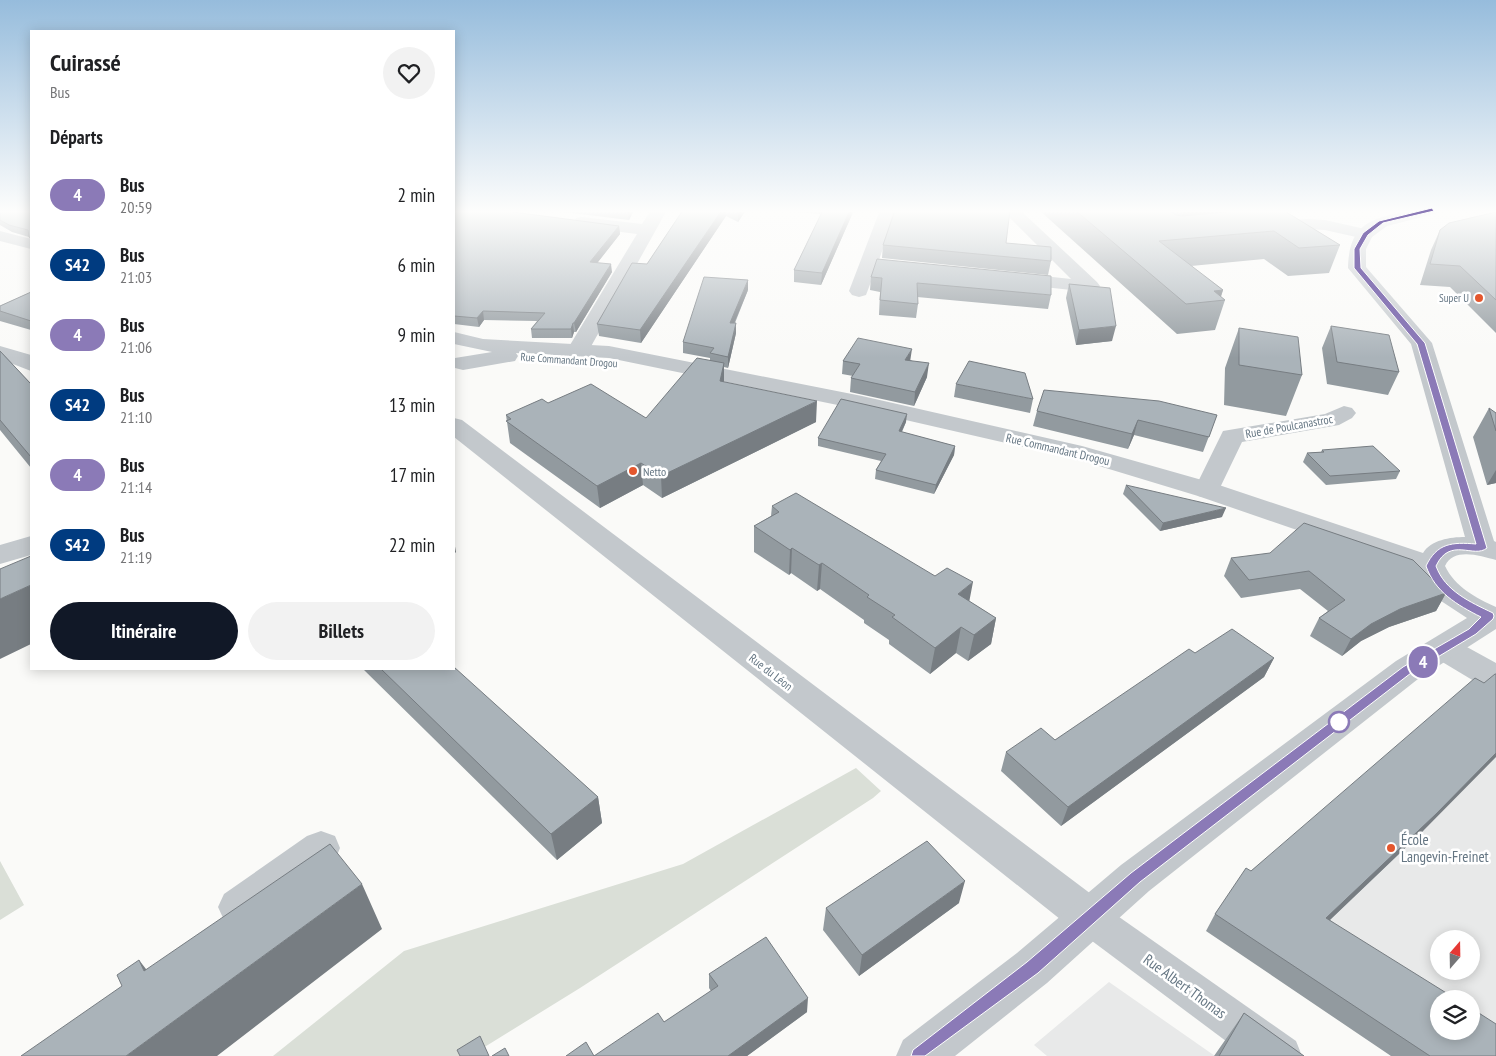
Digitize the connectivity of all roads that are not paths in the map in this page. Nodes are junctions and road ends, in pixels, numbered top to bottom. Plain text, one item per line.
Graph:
1 (631, 259) edge
2 (871, 259) edge
3 (1062, 259) edge
4 (1357, 259) edge
5 (869, 265) junction
6 (927, 271) edge
7 (994, 277) edge
8 (859, 291) dead end
9 (464, 341) edge
10 (578, 350) junction
11 (0, 352) edge
12 (30, 364) edge
13 (459, 365) edge
14 (676, 366) junction
15 (1344, 413) dead end
16 (455, 426) edge
17 (1207, 490) junction
18 (30, 545) edge
19 (1489, 550) edge
20 (0, 555) edge
21 (1431, 566) junction
22 (1492, 617) edge
23 (1445, 649) junction
24 (1496, 678) edge
25 (321, 848) edge
26 (1089, 917) junction
27 (208, 929) edge
28 (919, 1056) edge
29 (1281, 1056) edge

1 - 10 street
2 - 5 street
3 - 7 street
4 - 19 street
5 - 6 street
5 - 8 street
9 - 10 street, Rue Commandant Drogou
9 - 13 street
10 - 14 street, Rue Commandant Drogou
11 - 12 street
13 - 14 street, Rue Commandant Drogou
14 - 17 street, Rue Commandant Drogou
15 - 17 street, Rue de Poulcanastroc
16 - 26 street, Rue du Léon
17 - 21 street, Rue Commandant Drogou
18 - 20 street
19 - 21 street
21 - 22 street
22 - 23 street
23 - 24 street
23 - 26 street
25 - 27 street
26 - 28 street
26 - 29 street, Rue Albert Thomas

